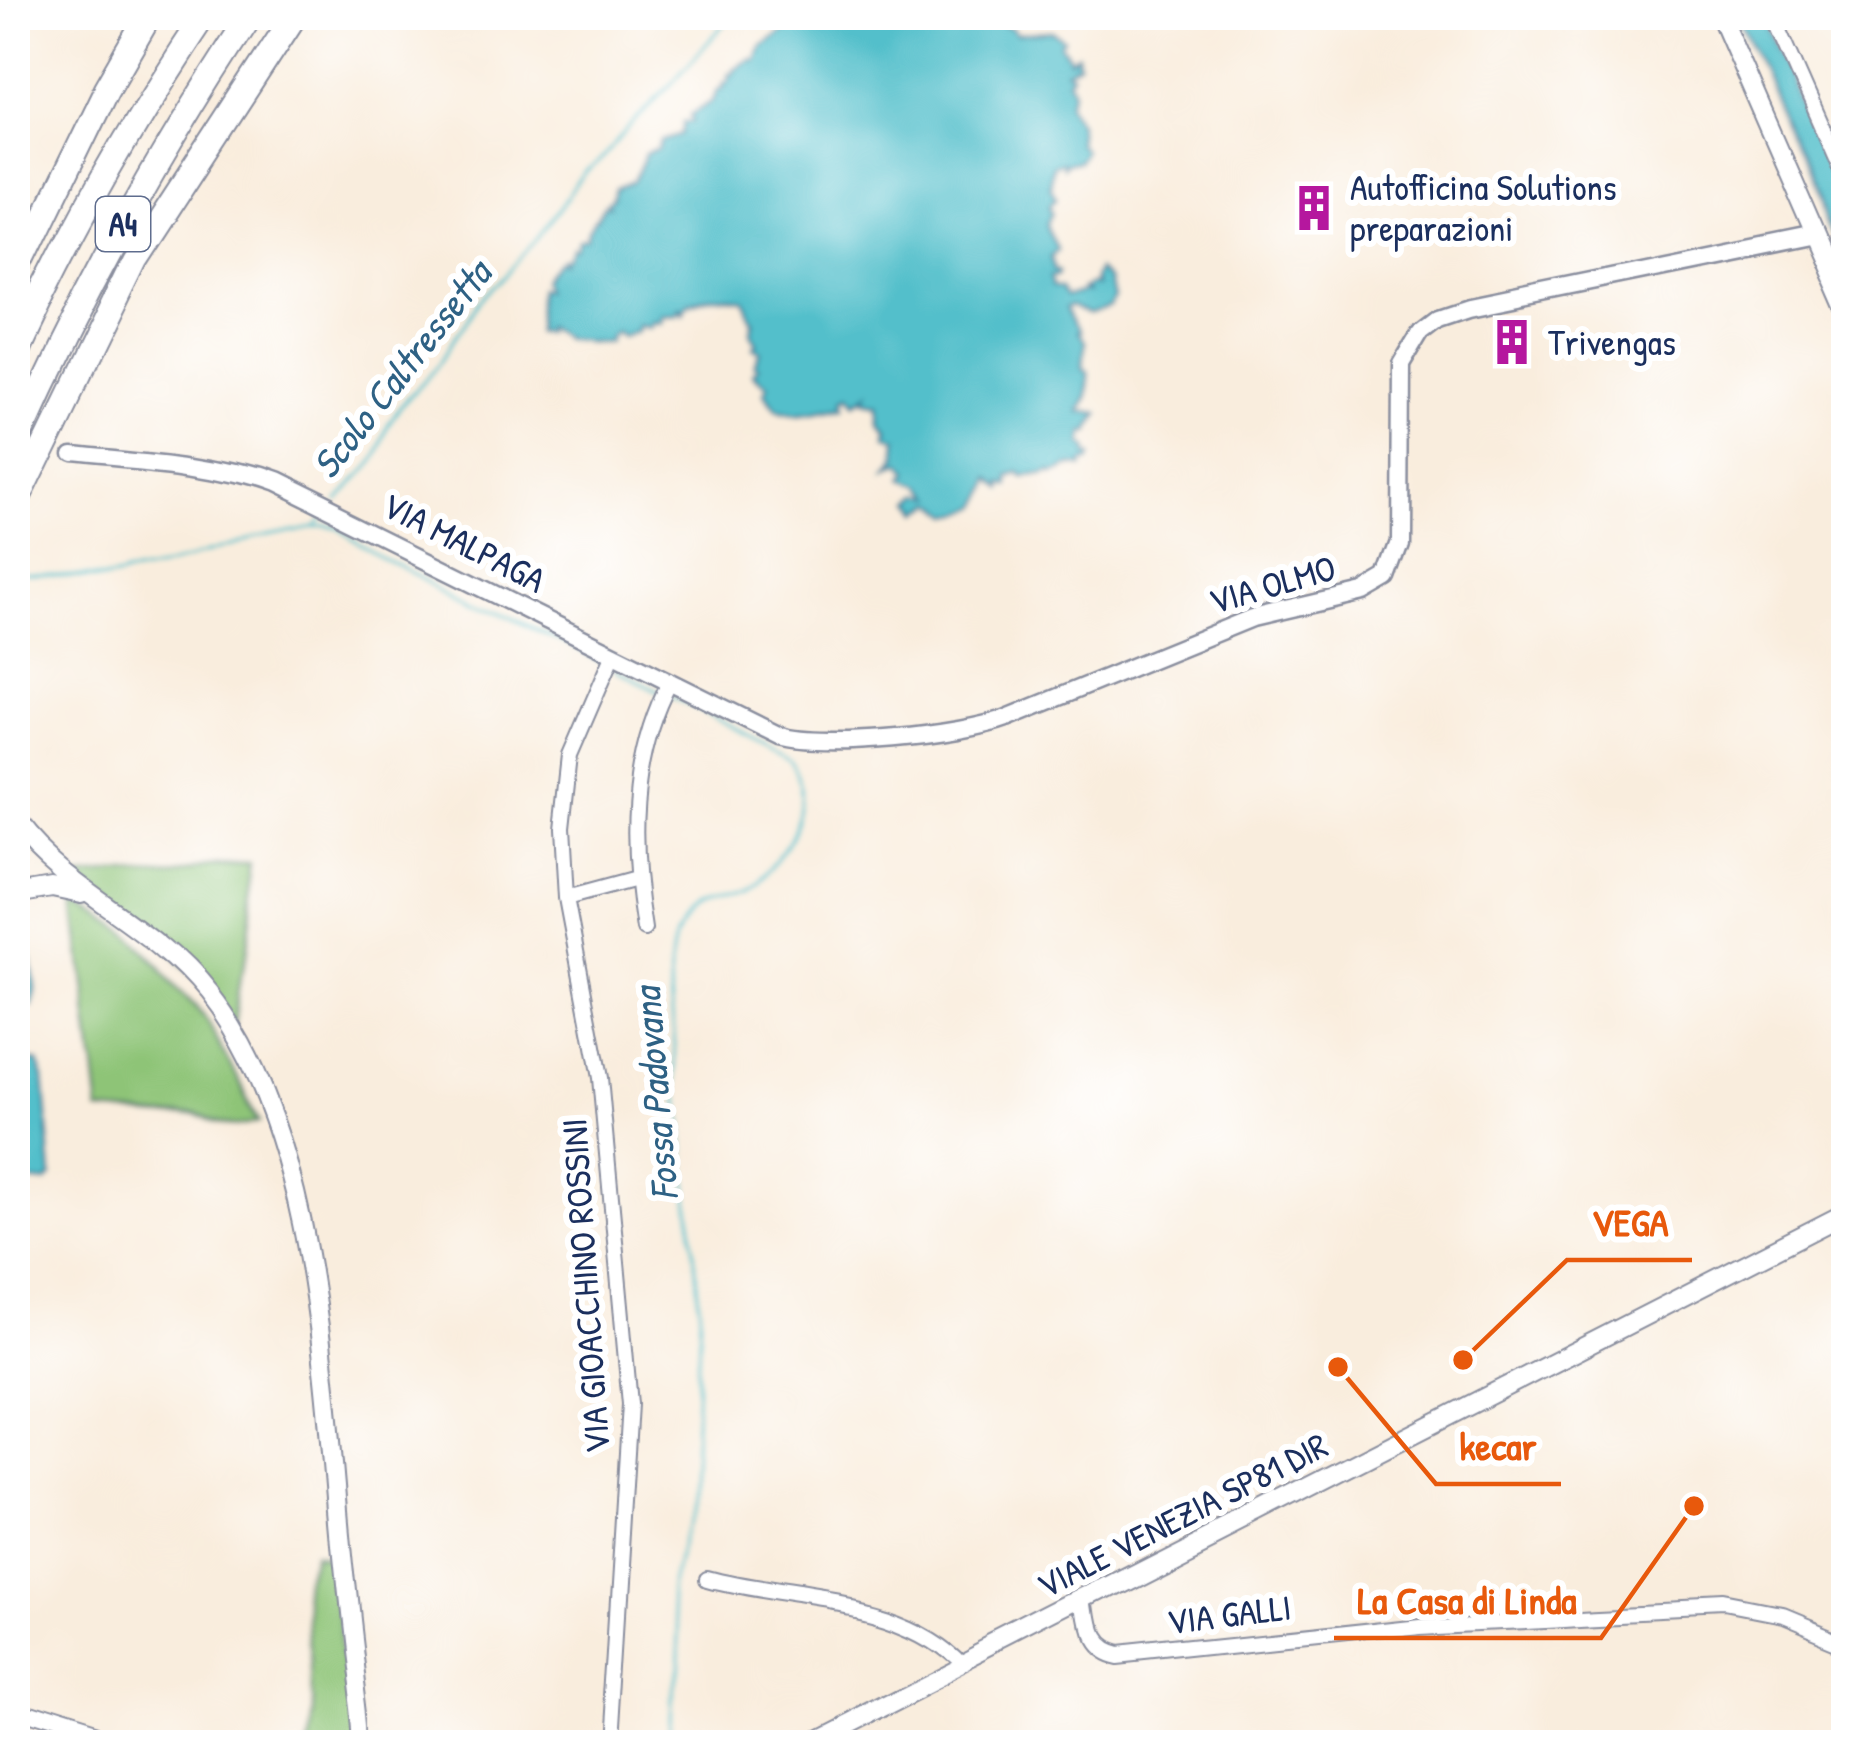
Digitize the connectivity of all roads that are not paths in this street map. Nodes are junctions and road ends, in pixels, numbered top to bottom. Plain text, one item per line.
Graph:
1 (149, 15) edge
2 (204, 15) edge
3 (251, 15) edge
4 (295, 15) edge
5 (1720, 15) edge
6 (1773, 15) edge
7 (1846, 181) edge
8 (1816, 235) junction
9 (15, 278) edge
10 (1846, 304) edge
11 (15, 351) edge
12 (15, 444) edge
13 (73, 452) dead end
14 (15, 507) edge
15 (610, 662) junction
16 (666, 689) junction
17 (16, 822) edge
18 (15, 848) edge
19 (636, 879) junction
20 (15, 894) edge
21 (566, 898) junction
22 (110, 906) junction
23 (644, 928) dead end
24 (1846, 1213) edge
25 (707, 1577) dead end
26 (1085, 1601) junction
27 (1846, 1647) edge
28 (966, 1662) junction
29 (15, 1715) edge
30 (362, 1741) edge
31 (111, 1745) edge
32 (609, 1745) edge
33 (804, 1745) edge

1 - 9 highway
2 - 11 highway, A4
3 - 12 highway, A4
4 - 14 highway
5 - 8 main road
6 - 7 street
8 - 10 main road
8 - 16 street, VIA OLMO
13 - 15 street, VIA MALPAGA
15 - 16 street, VIA OLMO
15 - 21 street, VIA GIOACCHINO ROSSINI
16 - 19 street
17 - 18 main road
17 - 22 main road
19 - 21 street
19 - 23 street
20 - 22 main road
21 - 32 street, VIA GIOACCHINO ROSSINI
22 - 30 main road
24 - 26 main road, VIALE VENEZIA SP81 DIR
25 - 28 street
26 - 27 street, VIA GALLI
26 - 28 main road, VIALE VENEZIA SP81 DIR
28 - 33 main road, VIALE VENEZIA SP81 DIR
29 - 31 street

